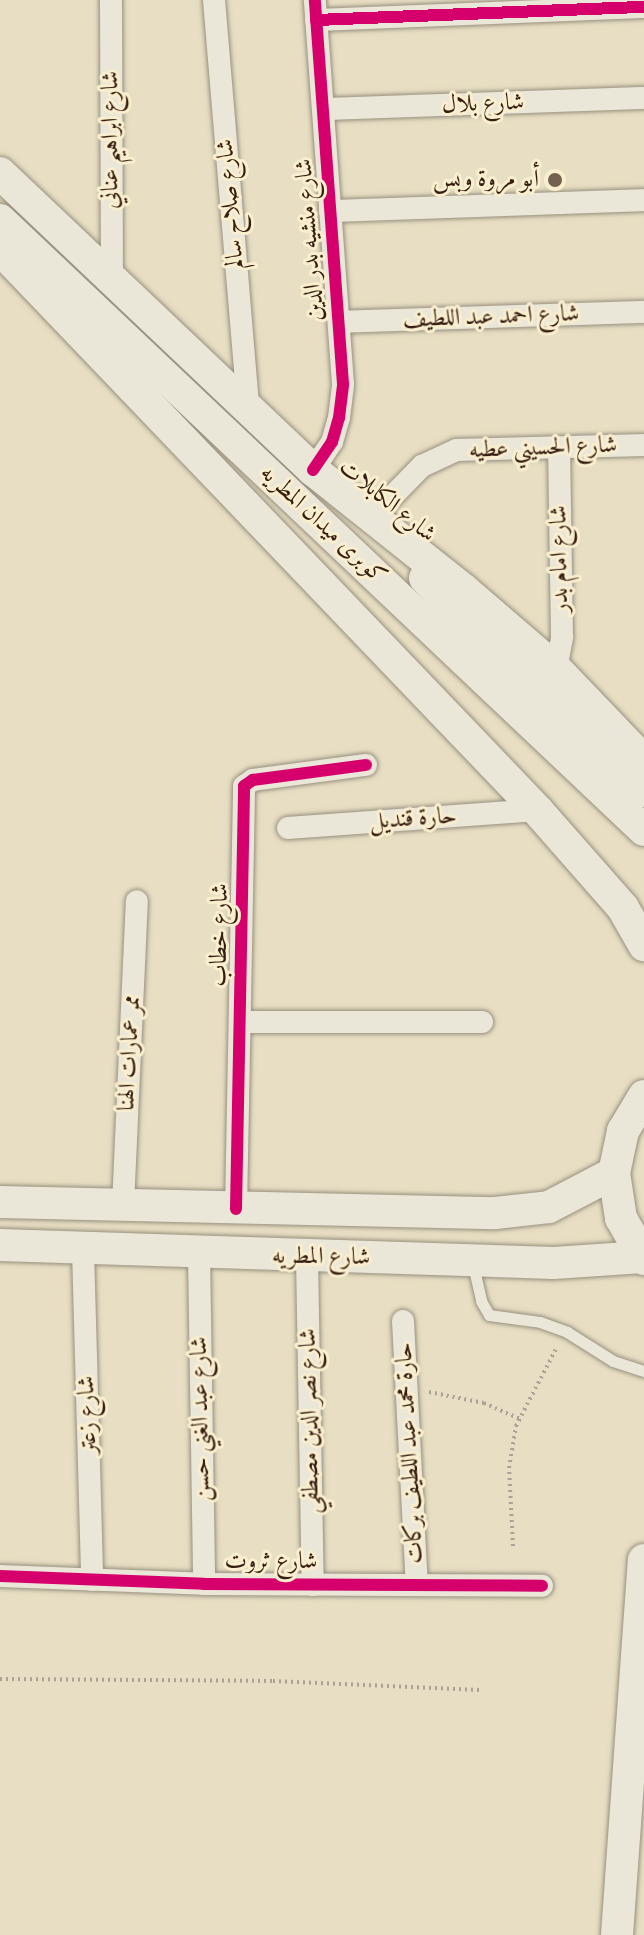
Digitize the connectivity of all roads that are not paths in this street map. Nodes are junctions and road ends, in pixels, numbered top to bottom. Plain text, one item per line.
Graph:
1 (111, 0) edge
2 (214, 0) edge
3 (630, 4) edge
4 (315, 10) edge
5 (644, 98) edge
6 (323, 109) junction
7 (0, 173) edge
8 (644, 200) edge
9 (330, 211) junction
10 (0, 220) edge
11 (0, 249) edge
12 (112, 279) junction
13 (644, 312) edge
14 (339, 322) junction
15 (248, 408) junction
16 (644, 445) edge
17 (559, 448) junction
18 (313, 470) junction
19 (383, 527) junction
20 (556, 669) junction
21 (366, 765) dead end
22 (635, 784) edge
23 (537, 810) junction
24 (288, 828) dead end
25 (644, 830) edge
26 (137, 901) dead end
27 (644, 945) edge
28 (240, 1022) junction
29 (482, 1022) dead end
30 (644, 1096) edge
31 (614, 1173) junction
32 (0, 1202) edge
33 (123, 1206) junction
34 (236, 1209) junction
35 (495, 1213) junction
36 (0, 1245) edge
37 (83, 1250) junction
38 (199, 1254) junction
39 (307, 1257) junction
40 (643, 1258) edge
41 (483, 1261) junction
42 (403, 1321) dead end
43 (644, 1371) edge
44 (644, 1560) edge
45 (0, 1576) edge
46 (92, 1580) junction
47 (204, 1584) junction
48 (313, 1585) junction
49 (417, 1585) junction
50 (542, 1586) dead end
51 (617, 1935) edge

1 - 12 street, شارع ابراهيم عناني
2 - 15 street, شارع صلاح سالم
3 - 4 street
4 - 6 street, شارع منشيه بدر الدين
5 - 6 street, شارع بلال
6 - 9 street, شارع منشيه بدر الدين
7 - 12 main road, شارع الكابلات
8 - 9 street
9 - 14 street, شارع منشيه بدر الدين
10 - 22 main road, كوبرى ميدان المطريه
11 - 23 main road
12 - 15 main road, شارع الكابلات
13 - 14 street, شارع احمد عبد اللطيف
14 - 18 street, شارع منشيه بدر الدين
15 - 18 main road, شارع الكابلات
16 - 17 street, شارع الحسيني عطيه
17 - 19 street, شارع الحسيني عطيه
17 - 20 street, شارع امام بدر
18 - 19 main road, شارع الكابلات
19 - 20 main road, شارع الكابلات
19 - 22 main road, كوبرى ميدان المطريه
20 - 22 main road, شارع الكابلات
21 - 28 street, شارع خطاب
22 - 25 main road, كوبرى ميدان المطريه
23 - 24 street, حارة قنديل
23 - 27 main road
26 - 33 street, ممر عمارات الهنا
28 - 29 street
28 - 34 street, شارع خطاب
30 - 31 main road
31 - 35 main road, شارع المطريه
31 - 40 main road
32 - 33 main road, شارع المطريه
33 - 34 main road, شارع المطريه
34 - 35 main road, شارع المطريه
35 - 41 main road
36 - 37 main road, شارع المطريه
37 - 38 main road, شارع المطريه
37 - 46 street, شارع زعتر
38 - 39 main road, شارع المطريه
38 - 47 street, شارع عبد الغني حسن
39 - 41 main road, شارع المطريه
39 - 48 street, شارع نصر الدين مصطفي
40 - 41 main road, شارع المطريه
41 - 43 lane
42 - 49 street, حارة محمد عبد اللطيف بركات
44 - 51 main road
45 - 46 street, شارع ثروت
46 - 47 street, شارع ثروت
47 - 48 street, شارع ثروت
48 - 49 street, شارع ثروت
49 - 50 street, شارع ثروت

